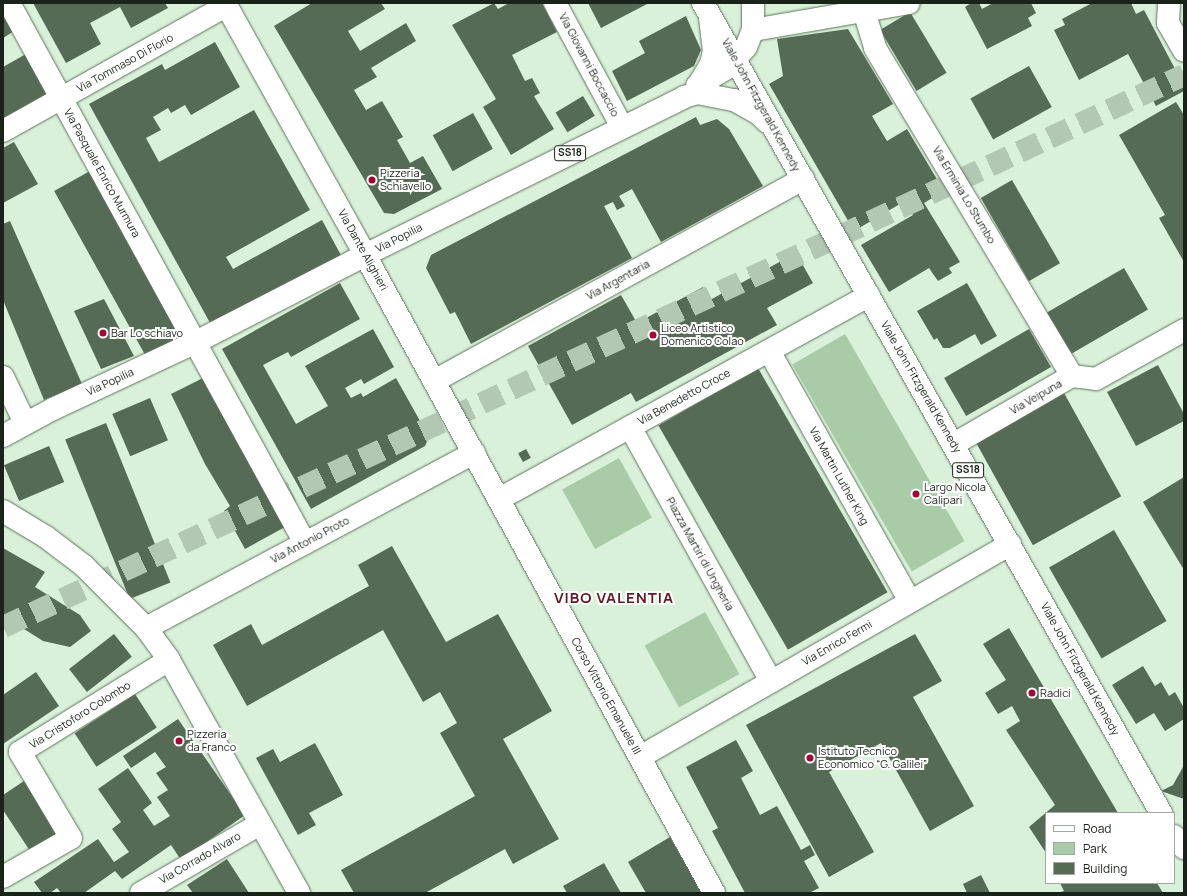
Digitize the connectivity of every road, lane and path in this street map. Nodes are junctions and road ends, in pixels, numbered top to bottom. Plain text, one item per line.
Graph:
1 (9, 3) edge
2 (555, 3) edge
3 (753, 3) edge
4 (909, 3) edge
5 (1169, 3) edge
6 (226, 4) edge
7 (707, 9) edge
8 (864, 11) junction
9 (753, 30) junction
10 (1184, 51) edge
11 (735, 60) junction
12 (691, 91) junction
13 (61, 98) junction
14 (622, 127) junction
15 (774, 129) junction
16 (3, 131) edge
17 (803, 180) junction
18 (365, 255) junction
19 (869, 296) junction
20 (1184, 330) edge
21 (196, 342) junction
22 (769, 351) junction
23 (1072, 376) junction
24 (3, 377) edge
25 (434, 381) junction
26 (3, 423) edge
27 (24, 423) junction
28 (630, 427) junction
29 (3, 436) edge
30 (954, 444) junction
31 (474, 453) junction
32 (499, 499) junction
33 (3, 511) edge
34 (305, 543) junction
35 (1010, 544) junction
36 (910, 601) junction
37 (146, 628) junction
38 (169, 660) junction
39 (771, 681) junction
40 (640, 757) junction
41 (1160, 812) edge
42 (260, 824) junction
43 (1175, 837) edge
44 (1184, 848) edge
45 (3, 877) edge
46 (141, 893) edge
47 (299, 893) edge
48 (714, 893) edge

1 - 13 street, Via Pasquale Enrico Murmura
2 - 14 street, Via Giovanni Boccaccio
3 - 9 street
4 - 8 street
5 - 10 street
6 - 13 street, Via Tommaso Di Florio
6 - 18 street, Via Dante Alighieri
7 - 11 street, Viale John Fitzgerald Kennedy / SS18
7 - 12 street
8 - 9 street
8 - 23 street, Via Erminia Lo Stumbo
9 - 11 street
11 - 12 street
11 - 15 street, Viale John Fitzgerald Kennedy / SS18
12 - 14 street, Via Popilia / SS18
12 - 15 street, Via Popilia / SS18
13 - 16 street, Via Tommaso Di Florio
13 - 21 street, Via Pasquale Enrico Murmura
14 - 18 street, Via Popilia / SS18
15 - 17 street, Viale John Fitzgerald Kennedy / SS18
17 - 19 street, Viale John Fitzgerald Kennedy / SS18
17 - 25 street, Via Argentaria
18 - 21 street, Via Popilia
18 - 25 street, Via Dante Alighieri
19 - 22 street, Via Benedetto Croce
19 - 30 street, Viale John Fitzgerald Kennedy / SS18
20 - 23 street, Via Veipuna
21 - 27 street, Via Popilia
21 - 34 street, Via Pasquale Enrico Murmura
22 - 28 street, Via Benedetto Croce
22 - 36 street, Via Martin Luther King
23 - 30 street, Via Veipuna
24 - 27 street
25 - 31 street, Via Dante Alighieri
26 - 27 street
27 - 29 street, Via Popilia
28 - 32 street, Via Benedetto Croce
28 - 39 street, Piazza Martiri di Ungheria
30 - 35 street, Viale John Fitzgerald Kennedy / SS18
31 - 32 street, Via Dante Alighieri
31 - 34 street, Via Antonio Proto
32 - 40 street, Corso Vittorio Emanuele III
33 - 37 street
34 - 37 street, Via Antonio Proto
35 - 36 street, Via Enrico Fermi
35 - 41 street, Viale John Fitzgerald Kennedy / SS18
36 - 39 street, Via Enrico Fermi
37 - 38 street
38 - 42 street
38 - 45 street, Via Cristoforo Colombo
39 - 40 street, Via Enrico Fermi
40 - 48 street, Corso Vittorio Emanuele III
42 - 46 street, Via Corrado Alvaro
42 - 47 street
43 - 44 street

